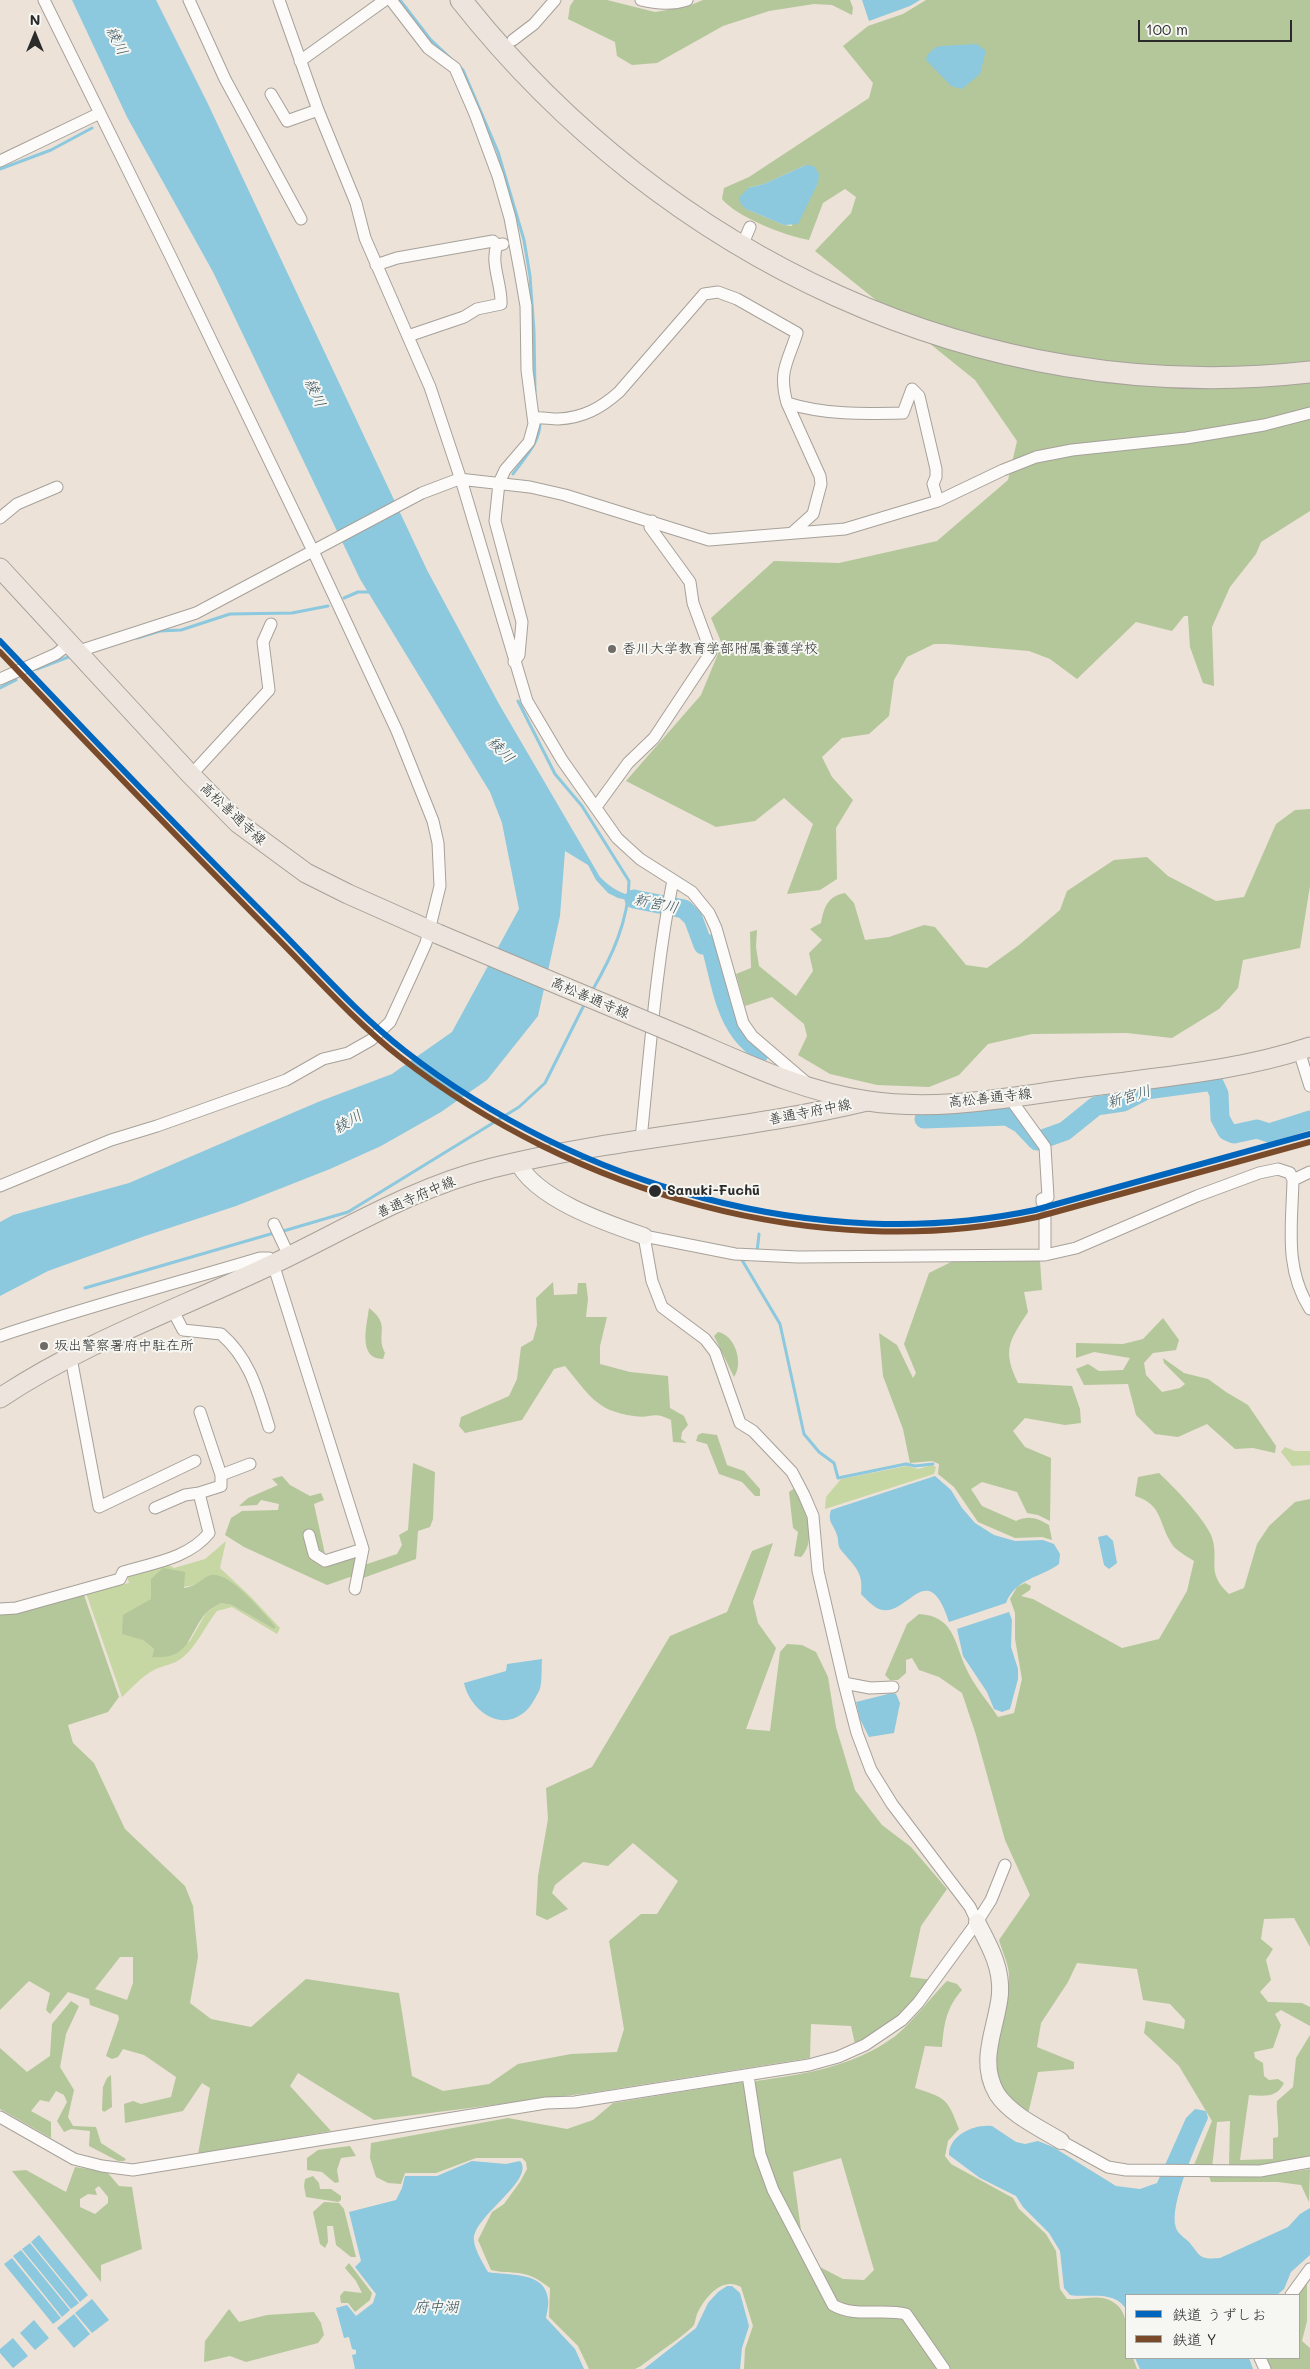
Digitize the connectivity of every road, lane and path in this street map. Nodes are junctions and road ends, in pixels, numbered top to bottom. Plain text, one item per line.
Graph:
1 (44, 0) edge
2 (189, 0) edge
3 (279, 0) edge
4 (385, 0) edge
5 (392, 0) edge
6 (461, 0) edge
7 (479, 0) edge
8 (641, 0) edge
9 (687, 0) edge
10 (551, 2) edge
11 (513, 40) junction
12 (300, 61) junction
13 (270, 94) dead end
14 (318, 110) junction
15 (100, 113) junction
16 (0, 161) edge
17 (301, 219) dead end
18 (746, 237) junction
19 (515, 242) junction
20 (498, 245) junction
21 (376, 265) junction
22 (408, 336) junction
23 (1310, 358) edge
24 (1310, 372) edge
25 (787, 402) junction
26 (1310, 413) edge
27 (538, 418) junction
28 (459, 479) junction
29 (499, 483) junction
30 (57, 487) dead end
31 (938, 501) junction
32 (0, 518) edge
33 (652, 521) junction
34 (793, 532) junction
35 (313, 551) junction
36 (0, 568) edge
37 (271, 624) dead end
38 (74, 648) junction
39 (514, 662) junction
40 (0, 679) edge
41 (191, 775) junction
42 (596, 807) junction
43 (673, 880) junction
44 (433, 932) junction
45 (1304, 1049) edge
46 (1310, 1086) edge
47 (812, 1088) junction
48 (1009, 1097) junction
49 (866, 1101) junction
50 (812, 1114) junction
51 (641, 1139) junction
52 (518, 1162) junction
53 (1310, 1172) edge
54 (1293, 1180) junction
55 (0, 1186) edge
56 (1042, 1202) dead end
57 (1045, 1217) dead end
58 (278, 1231) dead end
59 (644, 1236) junction
60 (1045, 1255) junction
61 (281, 1260) junction
62 (172, 1309) junction
63 (1310, 1309) edge
64 (0, 1336) edge
65 (71, 1358) junction
66 (0, 1398) edge
67 (200, 1412) dead end
68 (269, 1427) dead end
69 (195, 1461) dead end
70 (250, 1464) dead end
71 (222, 1475) junction
72 (199, 1494) junction
73 (156, 1508) dead end
74 (309, 1535) dead end
75 (363, 1549) junction
76 (354, 1589) dead end
77 (0, 1609) edge
78 (844, 1683) junction
79 (894, 1687) dead end
80 (1005, 1865) dead end
81 (977, 1922) junction
82 (748, 2075) junction
83 (0, 2117) edge
84 (1061, 2141) joint
85 (1310, 2162) edge
86 (1310, 2269) edge
87 (1292, 2294) edge
88 (944, 2369) edge

1 - 15 street
2 - 17 street
3 - 12 street
4 - 12 street
5 - 19 street
6 - 18 highway
7 - 11 highway
8 - 9 street
10 - 11 street
11 - 18 highway
12 - 14 street
13 - 14 street
14 - 21 street
15 - 16 street
15 - 35 street
18 - 23 highway
18 - 24 highway
19 - 20 street
19 - 27 street
20 - 21 street
20 - 22 street
21 - 22 street
22 - 28 street
25 - 27 street
25 - 31 street
25 - 34 street
26 - 31 street
27 - 29 street
28 - 29 street
28 - 35 street
28 - 39 street
29 - 33 street
29 - 39 street
30 - 32 street
31 - 34 street
33 - 34 street
33 - 42 street
35 - 38 street
35 - 44 street
36 - 38 main road, 高松善通寺線
37 - 41 street
38 - 40 street
38 - 41 main road, 高松善通寺線
39 - 42 street
41 - 44 main road, 高松善通寺線
42 - 43 street
43 - 47 street
43 - 51 street
44 - 47 main road, 高松善通寺線, bridge
44 - 55 street
45 - 46 street
45 - 48 main road, 高松善通寺線
47 - 49 main road, 高松善通寺線
47 - 50 main road
48 - 49 main road, 高松善通寺線
48 - 56 street
49 - 50 main road, 善通寺府中線
50 - 51 main road, 善通寺府中線
51 - 52 main road, 善通寺府中線
52 - 59 street
52 - 61 main road, 善通寺府中線
53 - 54 street
54 - 60 street
54 - 63 street
57 - 60 street
58 - 61 street
59 - 60 street
59 - 78 street
61 - 62 main road, 善通寺府中線
61 - 64 street
61 - 75 street
62 - 65 main road, 善通寺府中線
62 - 68 street
65 - 66 main road, 善通寺府中線
65 - 69 street
67 - 71 street
70 - 71 street
71 - 72 street
72 - 73 street
72 - 77 street
74 - 75 street
75 - 76 street
78 - 79 street
78 - 81 street
80 - 81 street
81 - 82 street
81 - 84 street
82 - 83 street
82 - 88 street
84 - 85 street
86 - 87 street

